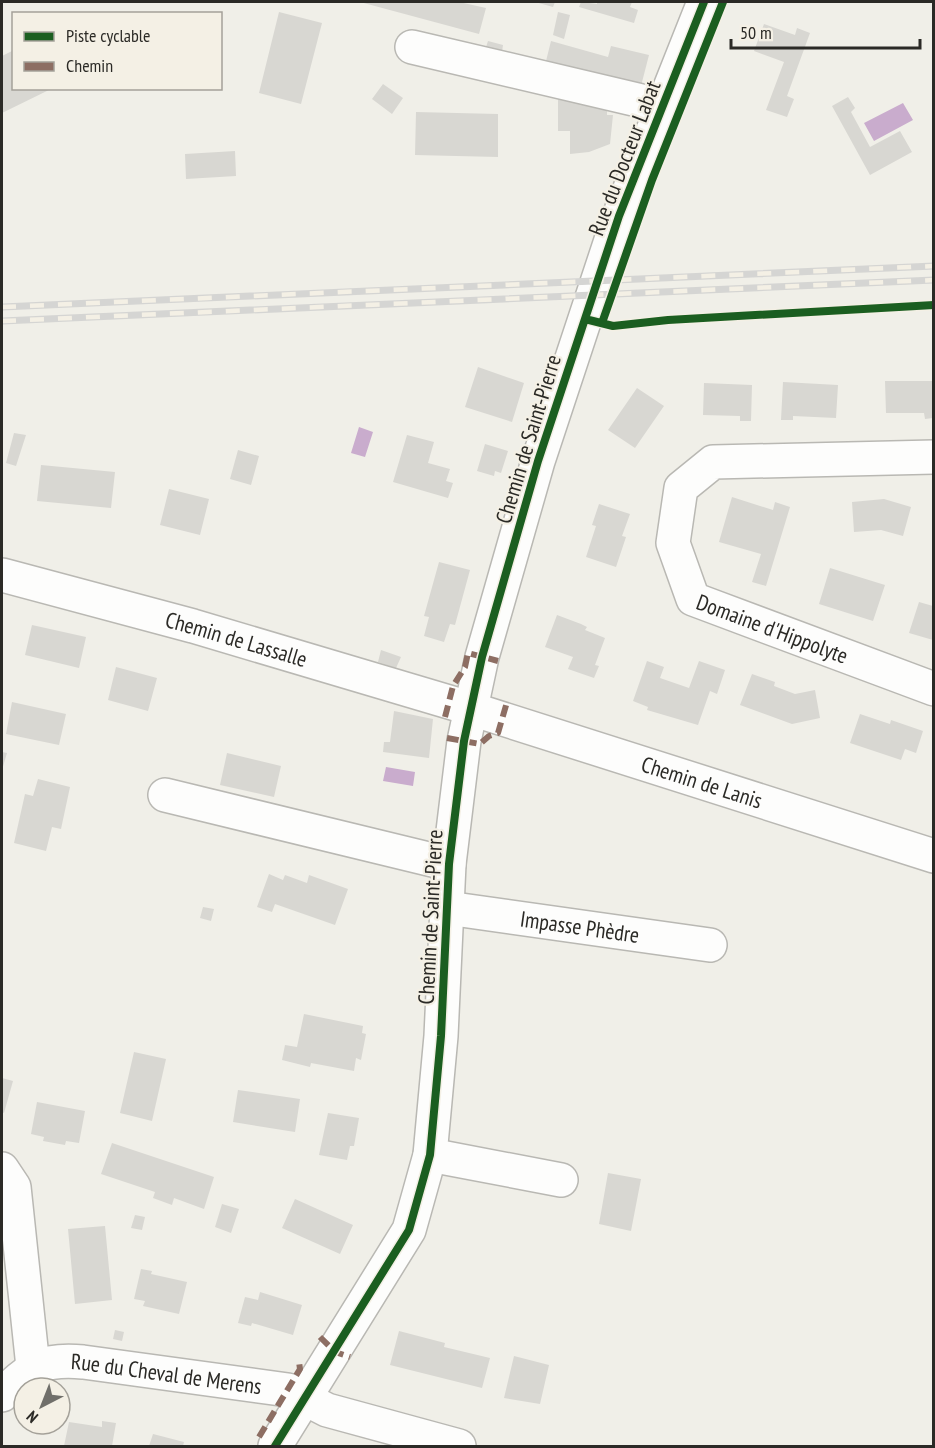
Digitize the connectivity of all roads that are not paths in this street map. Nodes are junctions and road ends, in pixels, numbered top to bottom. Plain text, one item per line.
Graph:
1 (704, 2) edge
2 (412, 47) dead end
3 (663, 106) junction
4 (581, 329) joint
5 (933, 458) edge
6 (2, 575) edge
7 (933, 689) edge
8 (470, 708) junction
9 (165, 795) dead end
10 (933, 856) edge
11 (449, 864) junction
12 (447, 908) junction
13 (710, 945) dead end
14 (430, 1155) junction
15 (2, 1169) edge
16 (561, 1180) dead end
17 (33, 1367) junction
18 (2, 1395) edge
19 (304, 1400) junction
20 (275, 1446) edge
21 (459, 1446) edge

1 - 3 street, Rue du Docteur Labat
2 - 3 street
3 - 4 street, Rue du Docteur Labat
4 - 8 street, Chemin de Saint-Pierre
5 - 7 street, Domaine d'Hippolyte
6 - 8 street, Chemin de Lassalle
8 - 10 street, Chemin de Lanis
8 - 11 street, Chemin de Saint-Pierre
9 - 11 street
11 - 12 street, Chemin de Saint-Pierre
12 - 13 street, Impasse Phèdre
12 - 14 street, Chemin de Saint-Pierre
14 - 16 street
14 - 19 street, Chemin de Saint-Pierre
15 - 17 street
17 - 18 street, Rue du Cheval de Merens
17 - 19 street, Rue du Cheval de Merens
19 - 20 street, Chemin de Saint-Pierre
19 - 21 street, Rue du Cheval de Merens

